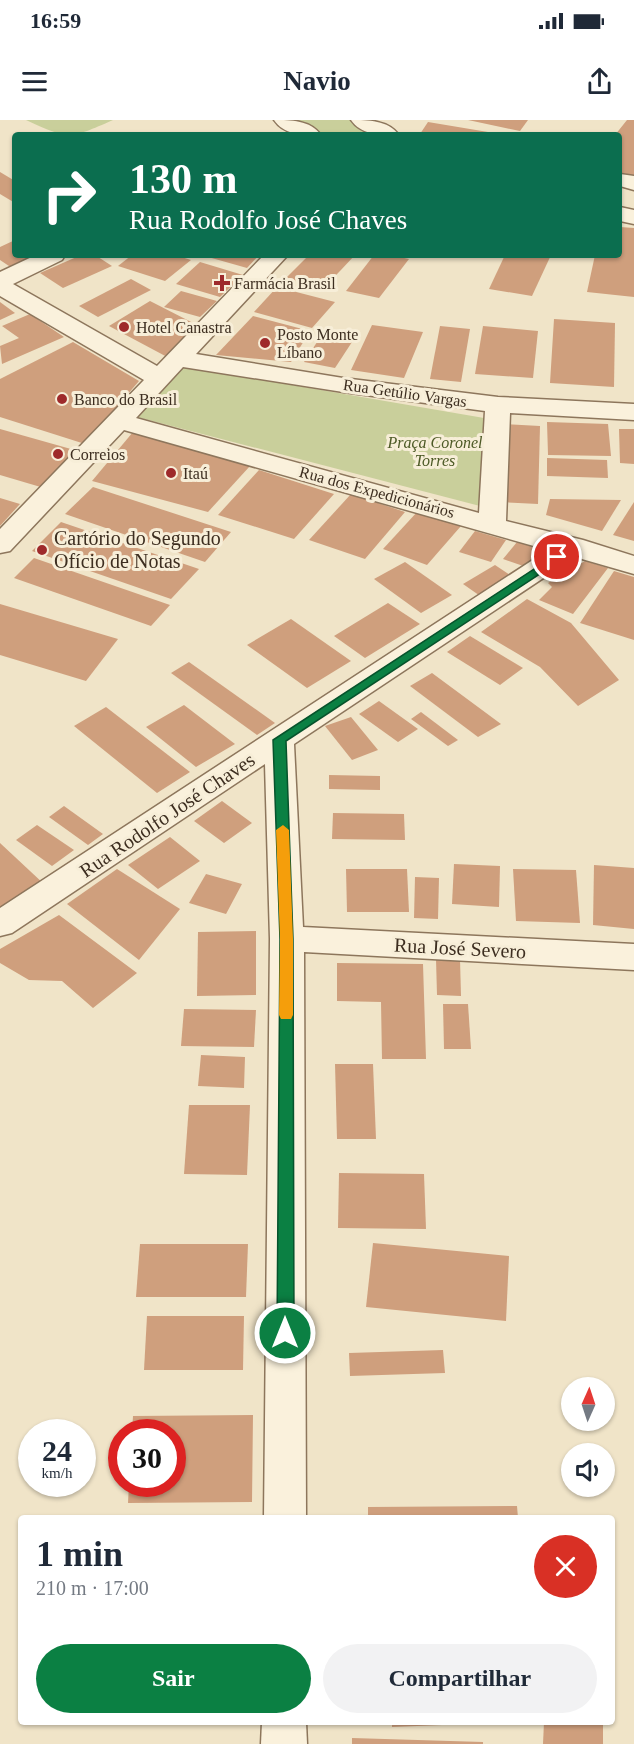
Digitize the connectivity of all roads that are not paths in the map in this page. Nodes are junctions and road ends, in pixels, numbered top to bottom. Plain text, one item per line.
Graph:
1 (284, 120) edge
2 (361, 120) edge
3 (408, 120) edge
4 (305, 132) edge
5 (383, 132) edge
6 (397, 132) edge
7 (48, 258) edge
8 (274, 258) edge
9 (0, 281) edge
10 (0, 286) edge
11 (178, 359) junction
12 (159, 378) junction
13 (498, 405) junction
14 (634, 412) edge
15 (119, 421) junction
16 (492, 524) junction
17 (0, 545) edge
18 (573, 546) junction
19 (634, 565) edge
20 (279, 740) junction
21 (0, 924) edge
22 (287, 939) junction
23 (634, 957) edge
24 (285, 1515) edge
25 (284, 1725) edge
26 (284, 1744) edge

1 - 4 street
2 - 5 street
3 - 6 street
7 - 9 street
8 - 11 street
10 - 12 street
11 - 12 street
11 - 13 street, Rua Getúlio Vargas
12 - 15 street
13 - 14 street, Rua Getúlio Vargas
13 - 16 street
15 - 16 street, Rua dos Expedicionários
15 - 17 street
16 - 18 street, Rua dos Expedicionários
18 - 19 street, Rua dos Expedicionários
18 - 20 street, Rua Rodolfo José Chaves
20 - 21 street, Rua Rodolfo José Chaves
20 - 22 street
22 - 23 street, Rua José Severo
22 - 24 street
25 - 26 street

